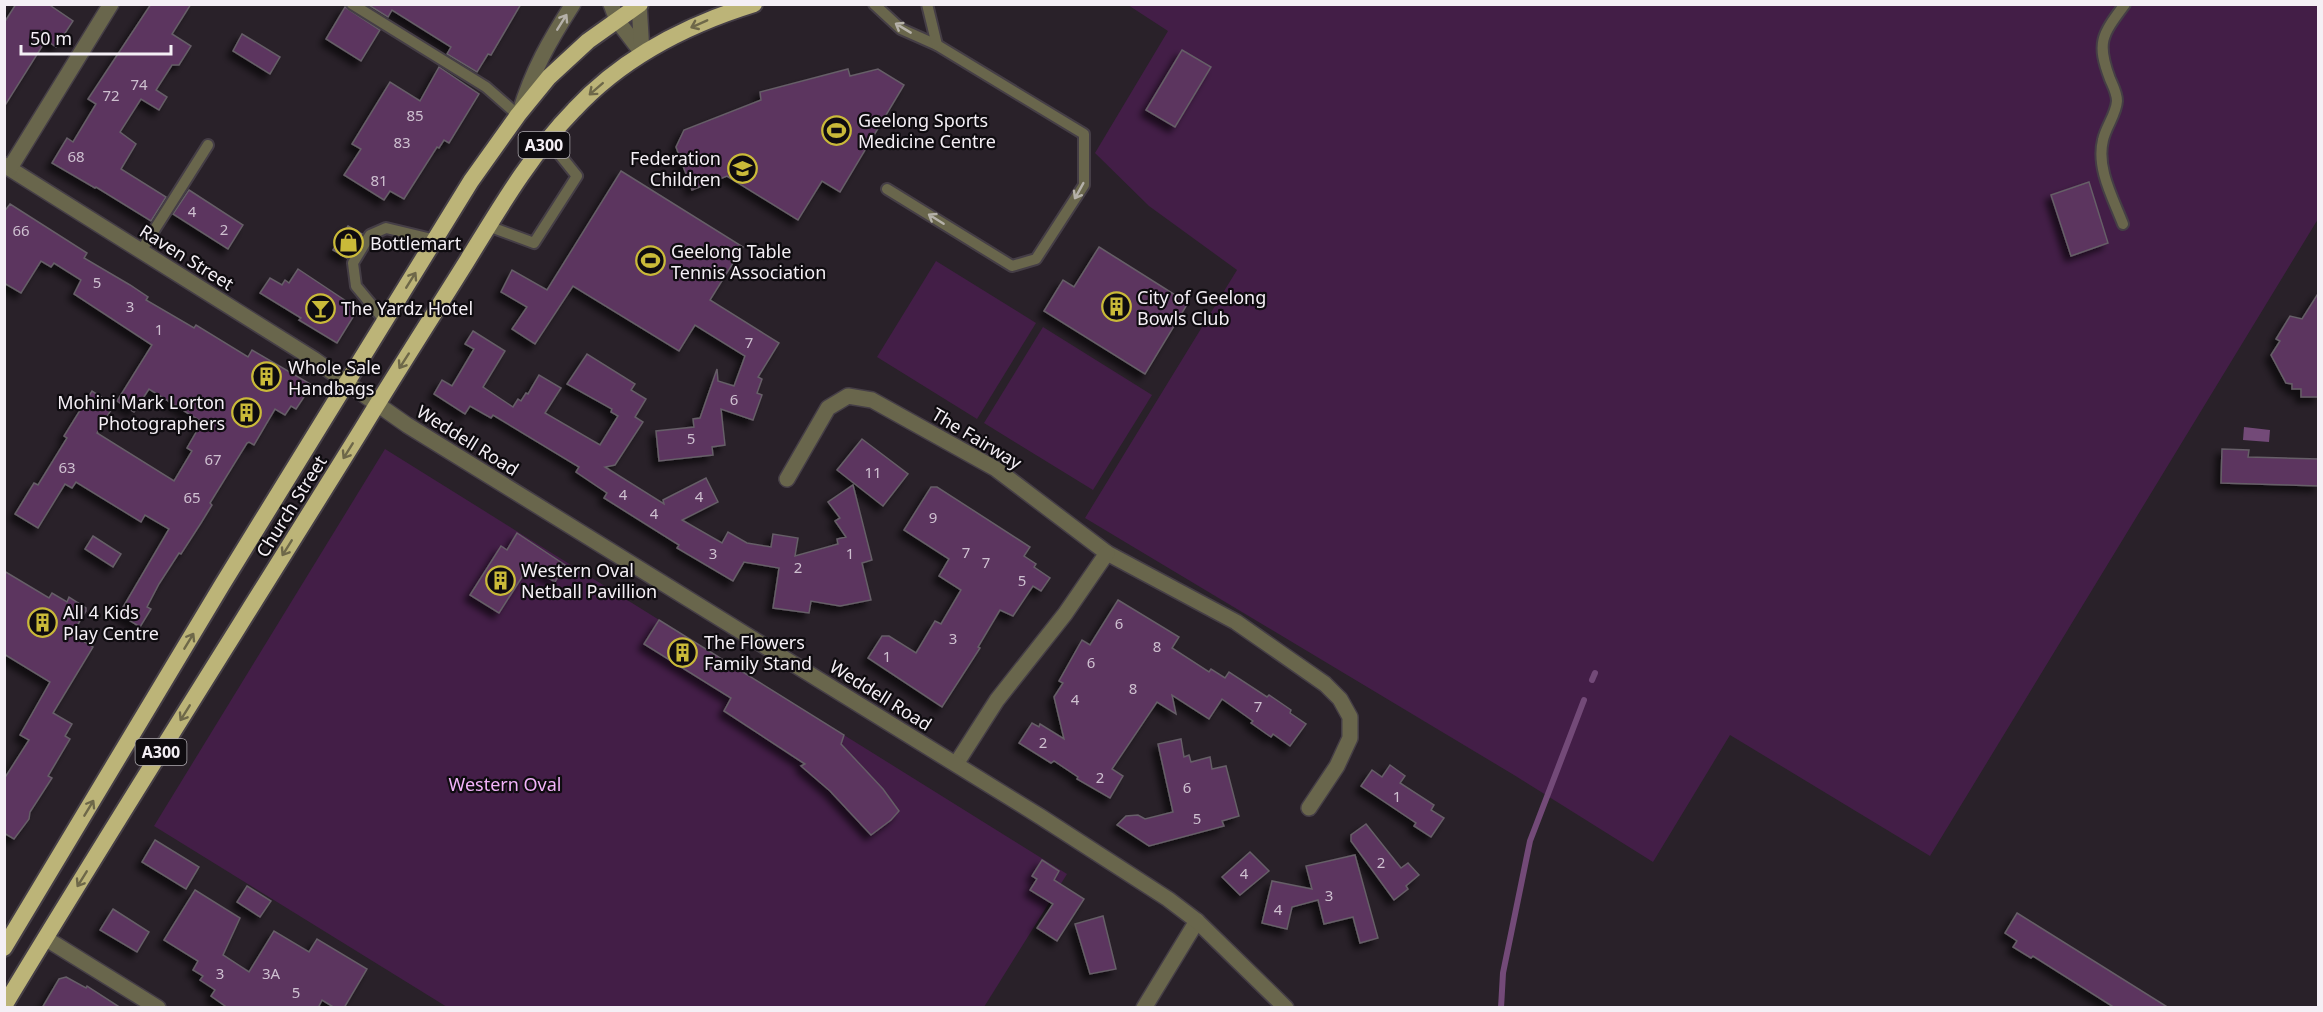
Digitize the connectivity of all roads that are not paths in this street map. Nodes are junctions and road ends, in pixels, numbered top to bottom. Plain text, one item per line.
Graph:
1 (111, 4) edge
2 (352, 4) edge
3 (573, 4) edge
4 (754, 4) edge
5 (874, 4) edge
6 (927, 4) edge
7 (2125, 4) edge
8 (639, 5) edge
9 (614, 12) edge
10 (937, 45) junction
11 (642, 53) junction
12 (519, 114) junction
13 (548, 140) junction
14 (208, 145) dead end
15 (7, 167) edge
16 (887, 189) dead end
17 (2122, 224) dead end
18 (488, 226) junction
19 (436, 240) junction
20 (141, 251) junction
21 (385, 321) junction
22 (347, 383) junction
23 (377, 404) junction
24 (787, 479) dead end
25 (1107, 553) junction
26 (956, 764) junction
27 (1309, 808) dead end
28 (1197, 921) junction
29 (45, 938) junction
30 (4, 948) edge
31 (4, 1006) edge
32 (158, 1008) edge
33 (1144, 1008) edge
34 (1286, 1008) edge

1 - 15 street
2 - 12 lane
12 -> 3 street
4 -> 11 highway, A300
10 -> 5 lane
6 - 10 lane
7 - 17 lane
8 - 9 highway, Church Street / A300
8 - 11 street, Church Street
9 - 11 street
9 - 12 highway, Church Street / A300
10 -> 16 lane
11 -> 13 highway, Church Street / A300
12 - 19 highway, Church Street / A300
13 - 18 highway, Church Street / A300
13 - 18 lane
14 - 20 lane
15 - 20 street, Raven Street
18 -> 23 highway, Church Street / A300
21 -> 19 highway, Church Street / A300
19 - 21 lane
20 - 22 street, Raven Street
21 - 22 highway, Church Street / A300
22 - 23 street, Weddell Road
30 -> 22 highway, Church Street / A300
23 - 26 street, Weddell Road
23 -> 29 highway, Church Street / A300
24 - 25 street, The Fairway
25 - 26 street
25 - 27 street, The Fairway
26 - 28 street, Weddell Road
28 - 33 street
28 - 34 street, Weddell Road
29 - 31 highway, Church Street / A300
29 - 32 street

